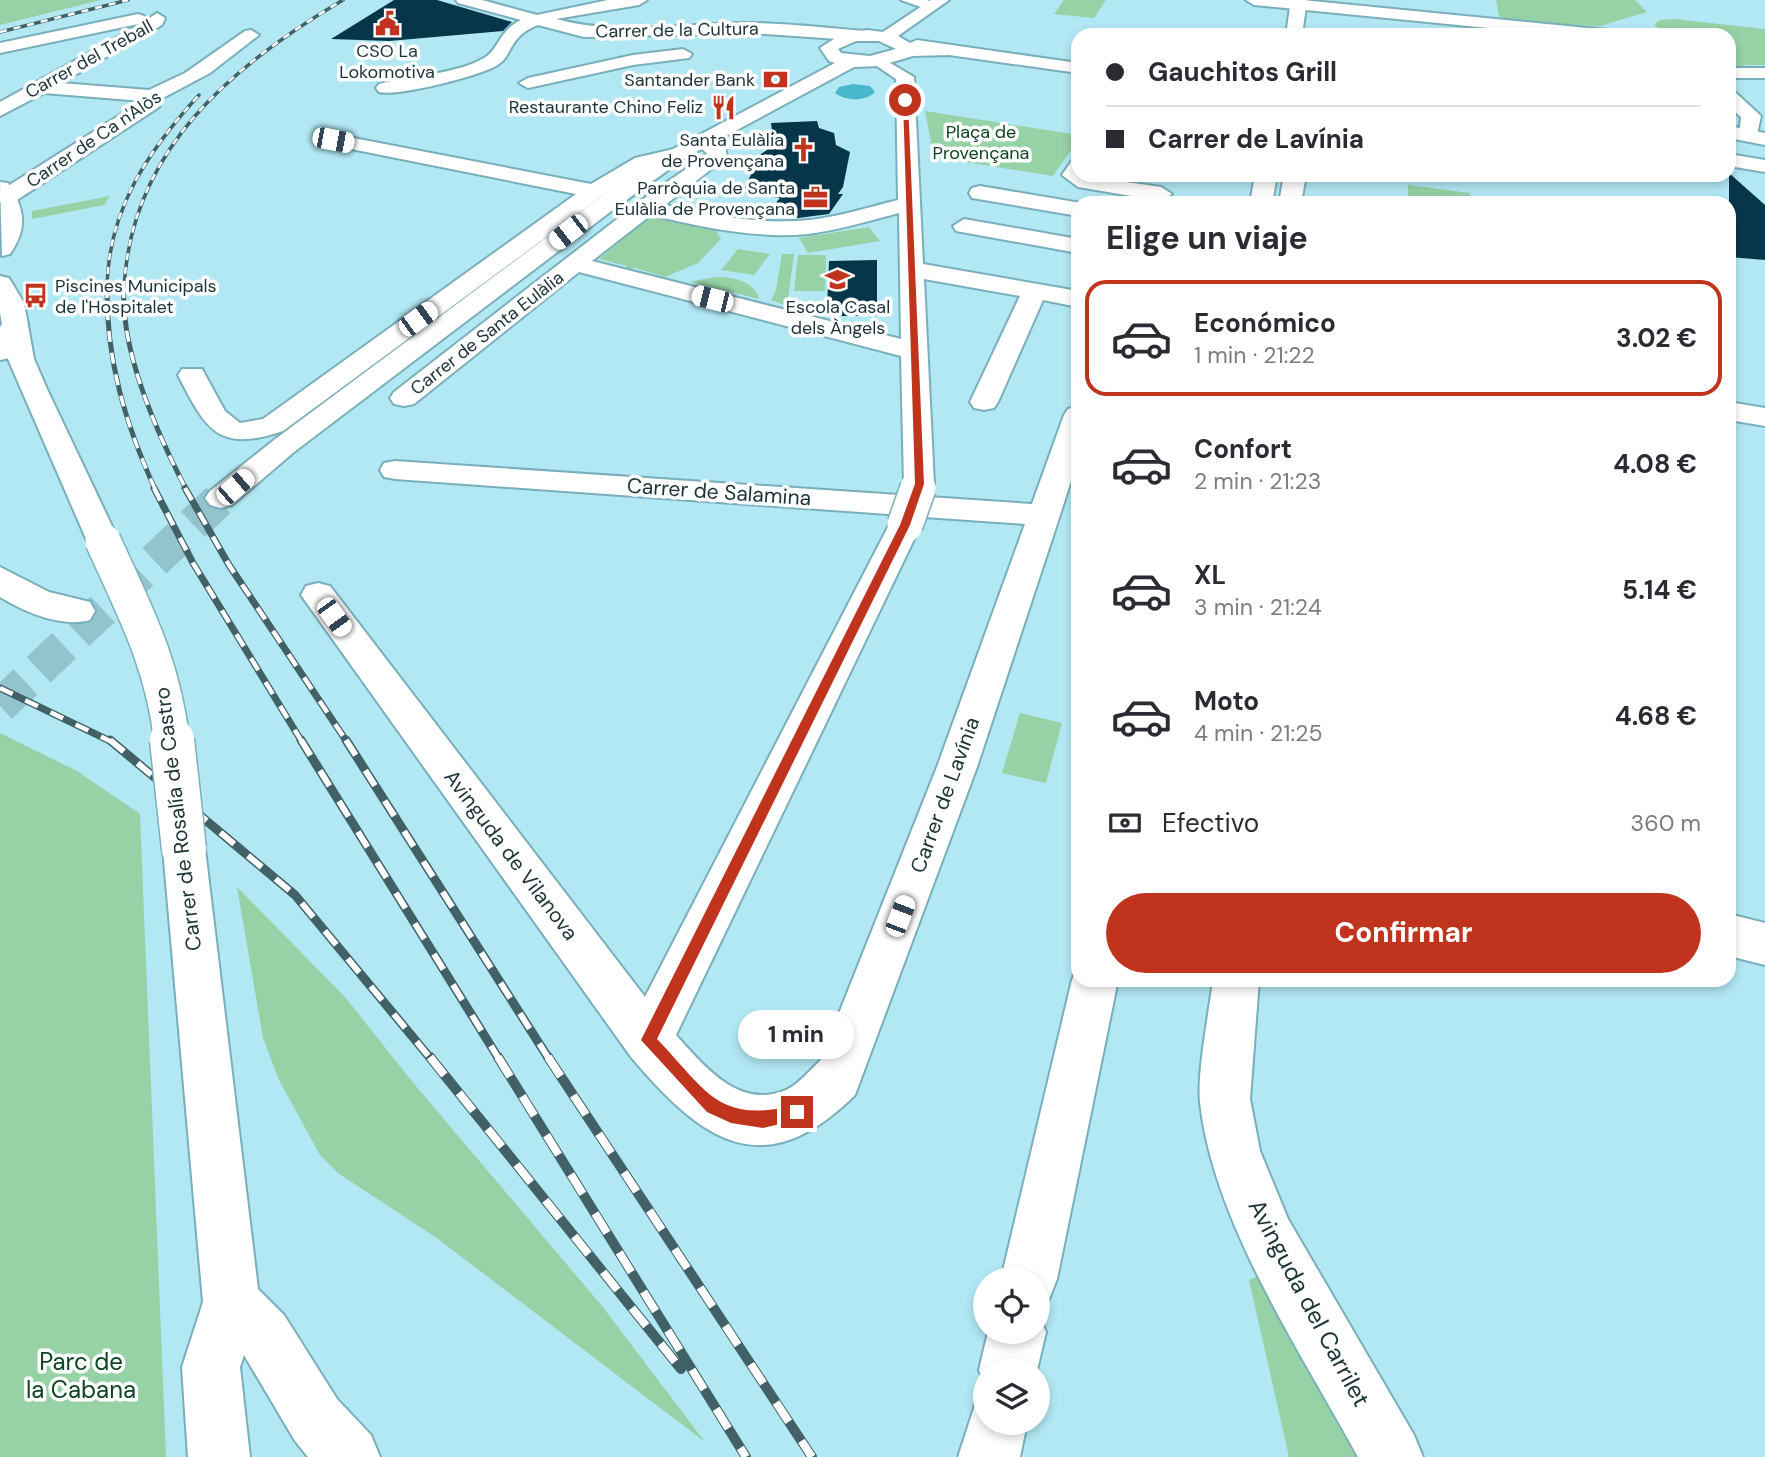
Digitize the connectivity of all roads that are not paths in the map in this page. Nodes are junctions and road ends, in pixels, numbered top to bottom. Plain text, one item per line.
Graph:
1 (464, 0) edge
2 (639, 0) edge
3 (909, 0) edge
4 (1254, 0) edge
5 (1299, 2) edge
6 (937, 3) edge
7 (175, 12) dead end
8 (157, 18) junction
9 (535, 20) junction
10 (1295, 28) edge
11 (1542, 28) edge
12 (251, 35) dead end
13 (866, 36) junction
14 (896, 44) junction
15 (0, 48) edge
16 (706, 52) dead end
17 (812, 53) dead end
18 (841, 58) junction
19 (880, 62) junction
20 (1071, 67) edge
21 (1736, 73) edge
22 (1765, 73) edge
23 (528, 82) dead end
24 (41, 87) junction
25 (385, 88) dead end
26 (151, 96) junction
27 (1736, 103) edge
28 (0, 110) edge
29 (1748, 135) edge
30 (333, 140) dead end
31 (704, 140) junction
32 (678, 155) junction
33 (1736, 162) edge
34 (1761, 169) edge
35 (1086, 182) edge
36 (594, 191) junction
37 (1162, 191) edge
38 (980, 193) dead end
39 (4, 203) edge
40 (908, 204) junction
41 (647, 207) junction
42 (1071, 208) edge
43 (964, 226) dead end
44 (1071, 245) edge
45 (2, 254) edge
46 (574, 264) junction
47 (910, 269) junction
48 (1035, 291) junction
49 (1071, 298) edge
50 (9, 303) edge
51 (915, 351) junction
52 (0, 352) edge
53 (192, 375) dead end
54 (404, 398) dead end
55 (984, 402) dead end
56 (1736, 412) edge
57 (1765, 416) edge
58 (1071, 436) edge
59 (395, 470) dead end
60 (221, 498) tunnel mouth
61 (1044, 515) junction
62 (0, 579) edge
63 (318, 595) dead end
64 (78, 611) dead end
65 (1736, 937) edge
66 (1765, 944) edge
67 (1093, 987) edge
68 (1235, 987) edge
69 (648, 1040) junction
70 (713, 1107) joint
71 (1031, 1267) edge
72 (231, 1302) junction
73 (994, 1435) edge
74 (219, 1457) edge
75 (349, 1457) edge
76 (989, 1457) edge
77 (1392, 1457) edge

1 - 9 street, Carrer de la Cultura
2 - 9 street
3 - 6 street
4 - 5 street
5 - 10 street
5 - 11 street
6 - 14 street
7 - 8 street, Carrer del Treball
8 - 15 street
8 - 24 street, Carrer del Treball
9 - 13 street, Carrer de la Cultura
9 - 25 street
12 - 26 street, Carrer de Ca n'Alòs
13 - 14 street, Carrer de la Cultura
13 - 18 street, Carrer de Santa Eulàlia
14 - 19 street
14 - 20 street
16 - 23 street, Carrer de la Cultura
17 - 18 street
18 - 19 street
18 - 31 street, Carrer de Santa Eulàlia
19 - 40 street
21 - 22 street
24 - 26 street
24 - 28 street, Carrer del Treball
26 - 39 street, Carrer de Ca n'Alòs
27 - 29 street
30 - 36 street
31 - 32 street, Carrer de Santa Eulàlia
31 - 41 street, Carrer de Santa Eulàlia
32 - 36 street, Carrer de Santa Eulàlia
32 - 60 street, Carrer de Santa Eulàlia
33 - 34 street
35 - 37 street
36 - 53 street, Carrer de Santa Eulàlia
38 - 42 street
39 - 45 street, Carrer de Rosalía de Castro
40 - 41 street
40 - 47 street
41 - 46 street, Carrer de Santa Eulàlia
43 - 44 street
45 - 50 street, Carrer de Rosalía de Castro
46 - 51 street
46 - 54 street, Carrer de Santa Eulàlia
47 - 48 street
47 - 51 street
48 - 49 street
48 - 55 street
50 - 52 street, Carrer de Rosalía de Castro
50 - 72 street, Carrer de Rosalía de Castro, bridge
51 - 69 street, bridge
56 - 57 street
58 - 61 street, Carrer de Lavínia
59 - 61 street, Carrer de Salamina
61 - 70 street, Carrer de Lavínia
62 - 64 street
63 - 69 street, Avinguda de Vilanova
65 - 66 street
67 - 71 street
68 - 77 street, Avinguda del Carrilet
69 - 70 street, Avinguda de Vilanova
72 - 74 street, Carrer de Rosalía de Castro
72 - 75 street
73 - 76 street

